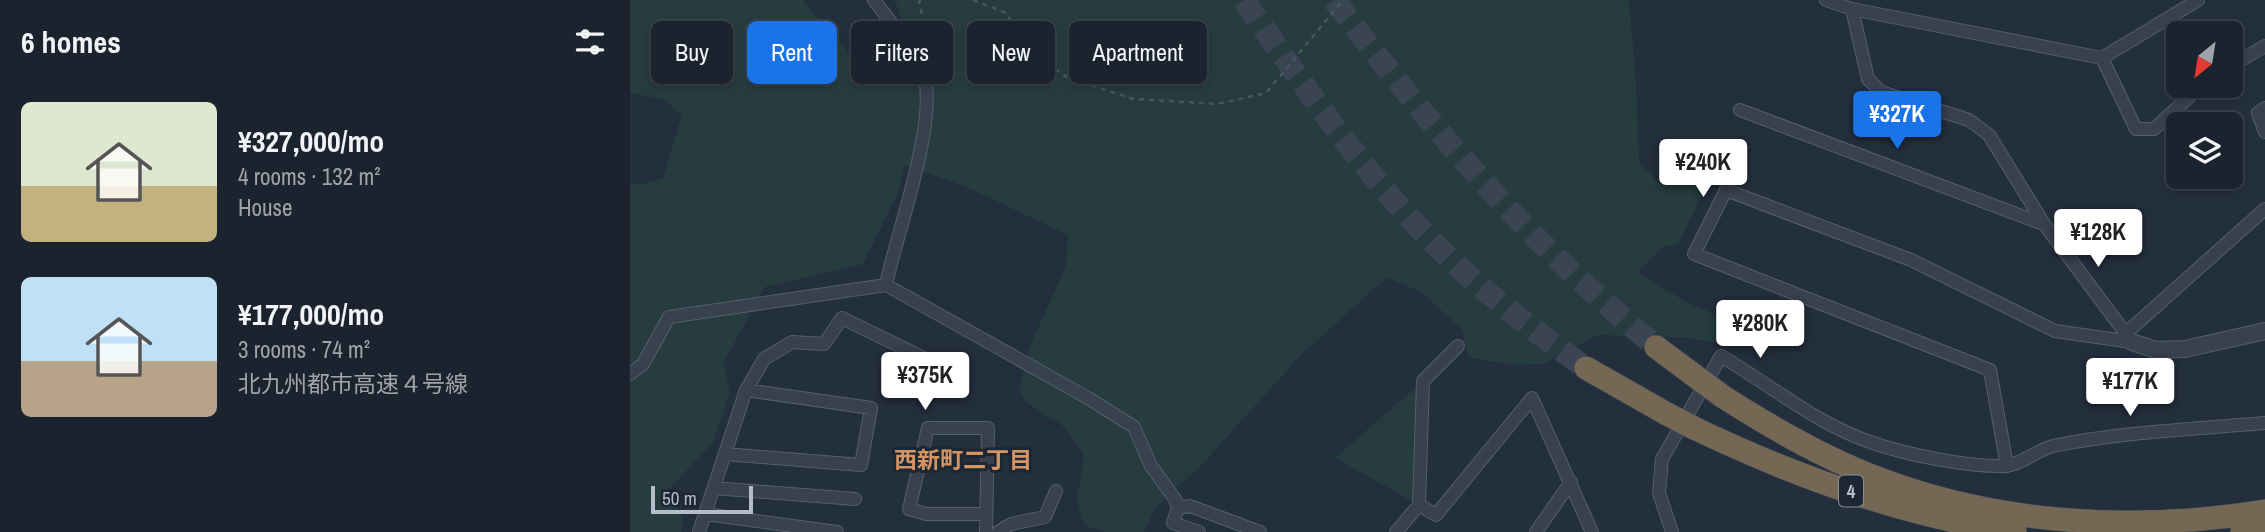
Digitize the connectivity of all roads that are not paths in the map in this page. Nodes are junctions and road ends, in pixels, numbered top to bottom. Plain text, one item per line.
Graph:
1 (874, 0) edge
2 (1826, 0) edge
3 (2198, 0) edge
4 (1852, 9) junction
5 (2265, 46) edge
6 (2102, 58) junction
7 (2244, 58) edge
8 (2188, 98) edge
9 (2265, 108) edge
10 (1740, 110) dead end
11 (2265, 132) edge
12 (2265, 209) edge
13 (2043, 224) junction
14 (886, 285) junction
15 (2265, 331) edge
16 (2129, 338) junction
17 (1458, 346) dead end
18 (1656, 346) tunnel mouth
19 (934, 363) dead end
20 (1586, 368) tunnel mouth
21 (630, 374) edge
22 (746, 390) junction
23 (2265, 423) edge
24 (725, 454) junction
25 (2007, 466) junction
26 (1818, 480) junction
27 (1571, 482) junction
28 (714, 488) junction
29 (1056, 491) dead end
30 (855, 499) dead end
31 (1419, 505) junction
32 (1178, 508) junction
33 (2265, 511) edge
34 (705, 514) junction
35 (986, 514) dead end
36 (1882, 518) dead end
37 (2265, 528) edge
38 (699, 532) edge
39 (837, 532) edge
40 (986, 532) edge
41 (998, 532) edge
42 (1199, 532) edge
43 (1260, 532) edge
44 (1396, 532) edge
45 (1536, 532) edge
46 (1592, 532) edge
47 (1672, 532) edge
48 (2015, 532) edge
49 (2242, 532) edge

1 - 14 street
2 - 4 street
3 - 6 street
4 - 6 street
4 - 13 street
5 - 7 street
6 - 8 street
9 - 11 street
10 - 13 street
12 - 16 street
13 - 16 street
14 - 21 street
14 - 32 street
15 - 16 street
16 - 25 street
17 - 31 street
18 - 33 highway, 4, bridge
19 - 22 street
20 - 26 highway, 4, bridge
22 - 24 street
22 - 24 street
23 - 25 street
24 - 28 street
25 - 47 street
26 - 36 highway
26 - 48 highway, 4
27 - 31 street
27 - 45 street
27 - 46 street
28 - 30 street
28 - 34 street
29 - 41 street
31 - 44 street
32 - 42 street
32 - 43 street
34 - 38 street
34 - 39 street
35 - 40 street
37 - 49 highway

